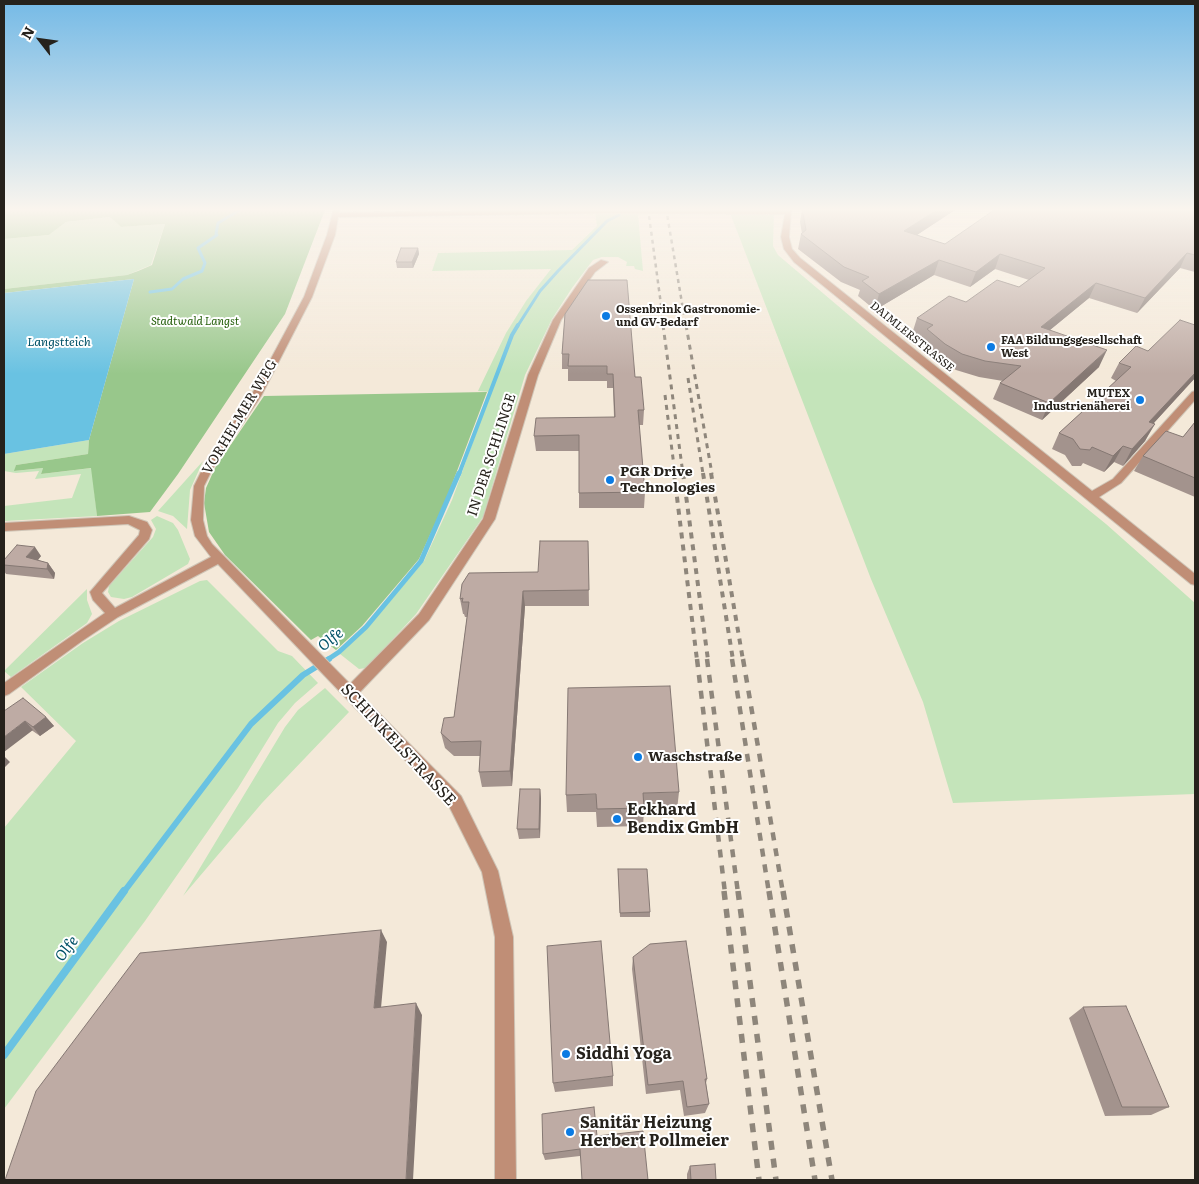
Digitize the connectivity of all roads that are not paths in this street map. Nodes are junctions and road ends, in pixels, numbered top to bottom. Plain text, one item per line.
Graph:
1 (322, 263) edge
2 (602, 263) edge
3 (801, 263) edge
4 (1195, 394) edge
5 (1092, 496) junction
6 (4, 526) edge
7 (218, 559) junction
8 (1195, 581) edge
9 (113, 614) junction
10 (4, 690) edge
11 (351, 693) junction
12 (506, 1180) edge

1 - 7 street, VORHELMER WEG
2 - 11 street, IN DER SCHLINGE
3 - 5 street, DAIMLERSTRASSE
4 - 5 street
5 - 8 street, DAIMLERSTRASSE
6 - 9 street
7 - 9 street
7 - 11 street, SCHINKELSTRASSE
9 - 10 street
11 - 12 street, SCHINKELSTRASSE

